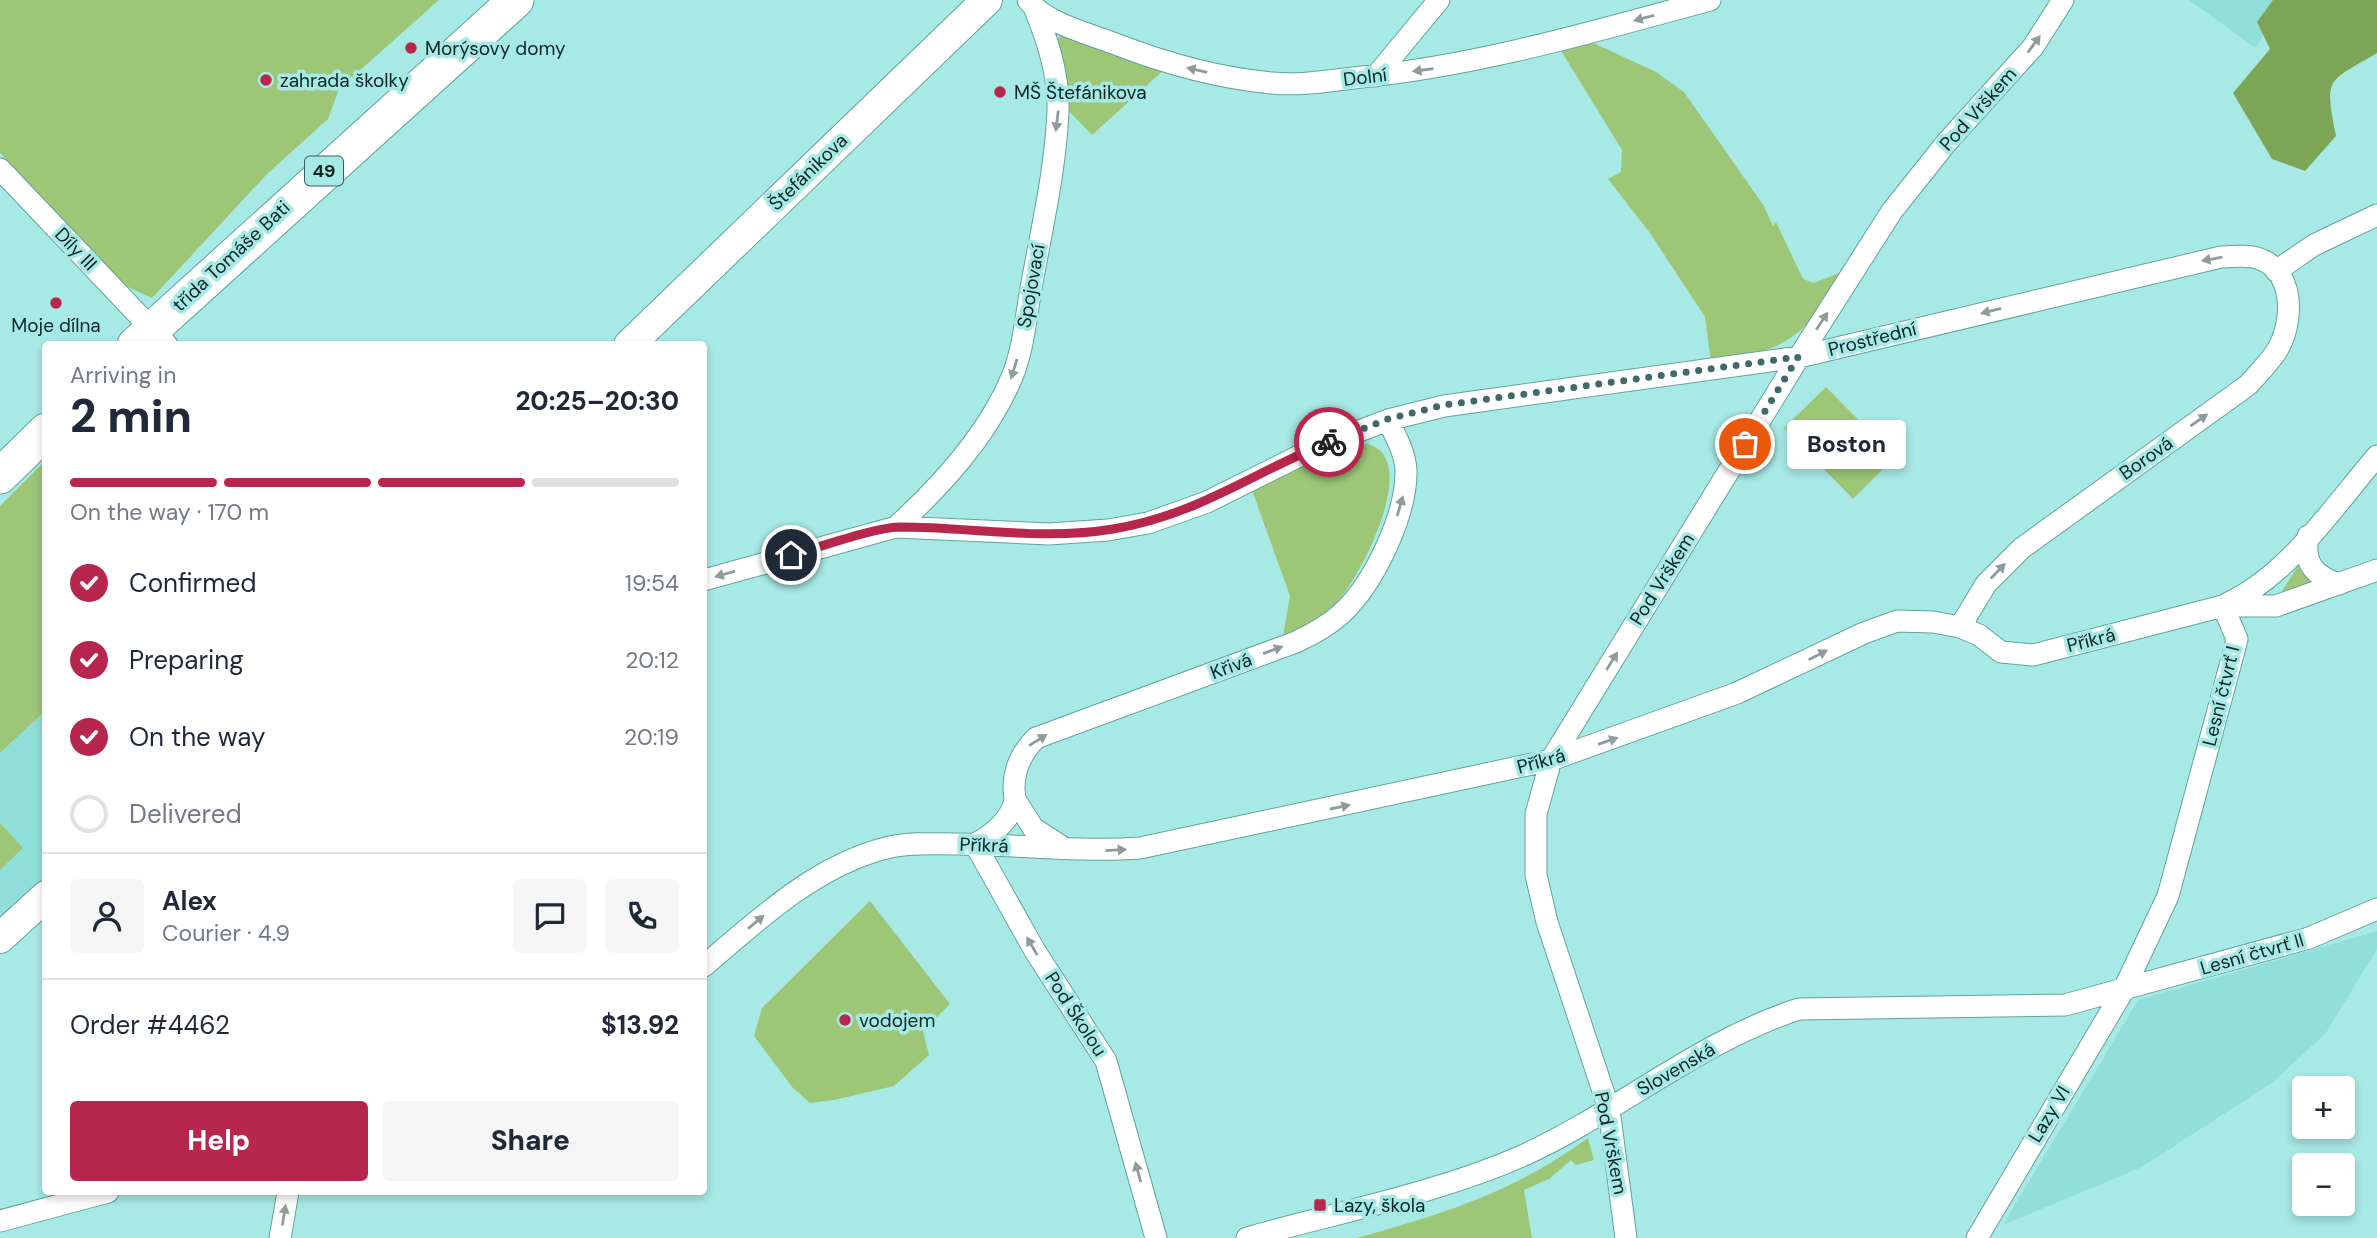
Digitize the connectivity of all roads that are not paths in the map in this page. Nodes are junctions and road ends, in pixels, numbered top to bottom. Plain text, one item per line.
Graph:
1 (516, 0) edge
2 (987, 0) edge
3 (1439, 0) edge
4 (1710, 0) edge
5 (2063, 0) edge
6 (1031, 4) edge
7 (1376, 76) junction
8 (0, 169) edge
9 (2377, 215) edge
10 (2276, 271) junction
11 (151, 339) edge
12 (633, 341) edge
13 (1798, 357) junction
14 (1388, 419) junction
15 (42, 435) edge
16 (2377, 456) edge
17 (0, 476) edge
18 (896, 527) junction
19 (2308, 536) junction
20 (2377, 569) edge
21 (707, 579) edge
22 (2339, 584) junction
23 (2223, 606) junction
24 (1960, 627) junction
25 (1551, 760) junction
26 (1015, 799) junction
27 (975, 844) junction
28 (1066, 848) junction
29 (42, 900) edge
30 (2377, 909) edge
31 (0, 938) edge
32 (707, 963) edge
33 (2123, 991) junction
34 (1609, 1109) junction
35 (97, 1195) edge
36 (287, 1195) edge
37 (0, 1221) edge
38 (280, 1238) edge
39 (1156, 1238) edge
40 (1247, 1238) edge
41 (1626, 1238) edge
42 (1977, 1238) edge

1 - 11 main road, třída Tomáše Bati / 49
2 - 12 street, Štefánikova
3 - 7 street
4 -> 7 street, Dolní
13 -> 5 street, Pod Vrškem
7 -> 6 street, Dolní
6 -> 18 street, Spojovací
8 - 11 street, Díly III
9 - 10 street
10 -> 13 street, Prostřední
24 -> 10 street, Borová
13 - 14 street, Prostřední
25 -> 13 street, Pod Vrškem
14 - 18 street, Prostřední
26 -> 14 street, Křivá
15 - 17 main road
16 - 19 street
18 -> 21 street, Prostřední
19 - 22 street
19 - 23 street
20 - 22 street, Příkrá
22 - 23 street, Příkrá
23 - 24 street, Příkrá
23 - 33 street, Lesní čtvrť I
25 -> 24 street, Příkrá
28 -> 25 street, Příkrá
25 - 34 street, Pod Vrškem
26 - 27 street, Křivá
26 - 28 street
27 - 28 street, Příkrá
32 -> 27 street, Příkrá
39 -> 27 street, Pod Školou
29 - 31 street
30 - 33 street, Lesní čtvrť II
33 - 34 street, Slovenská
33 - 42 street, Lazy VI
34 - 40 street, Slovenská
34 - 41 street, Pod Vrškem
35 - 37 street
38 -> 36 street

